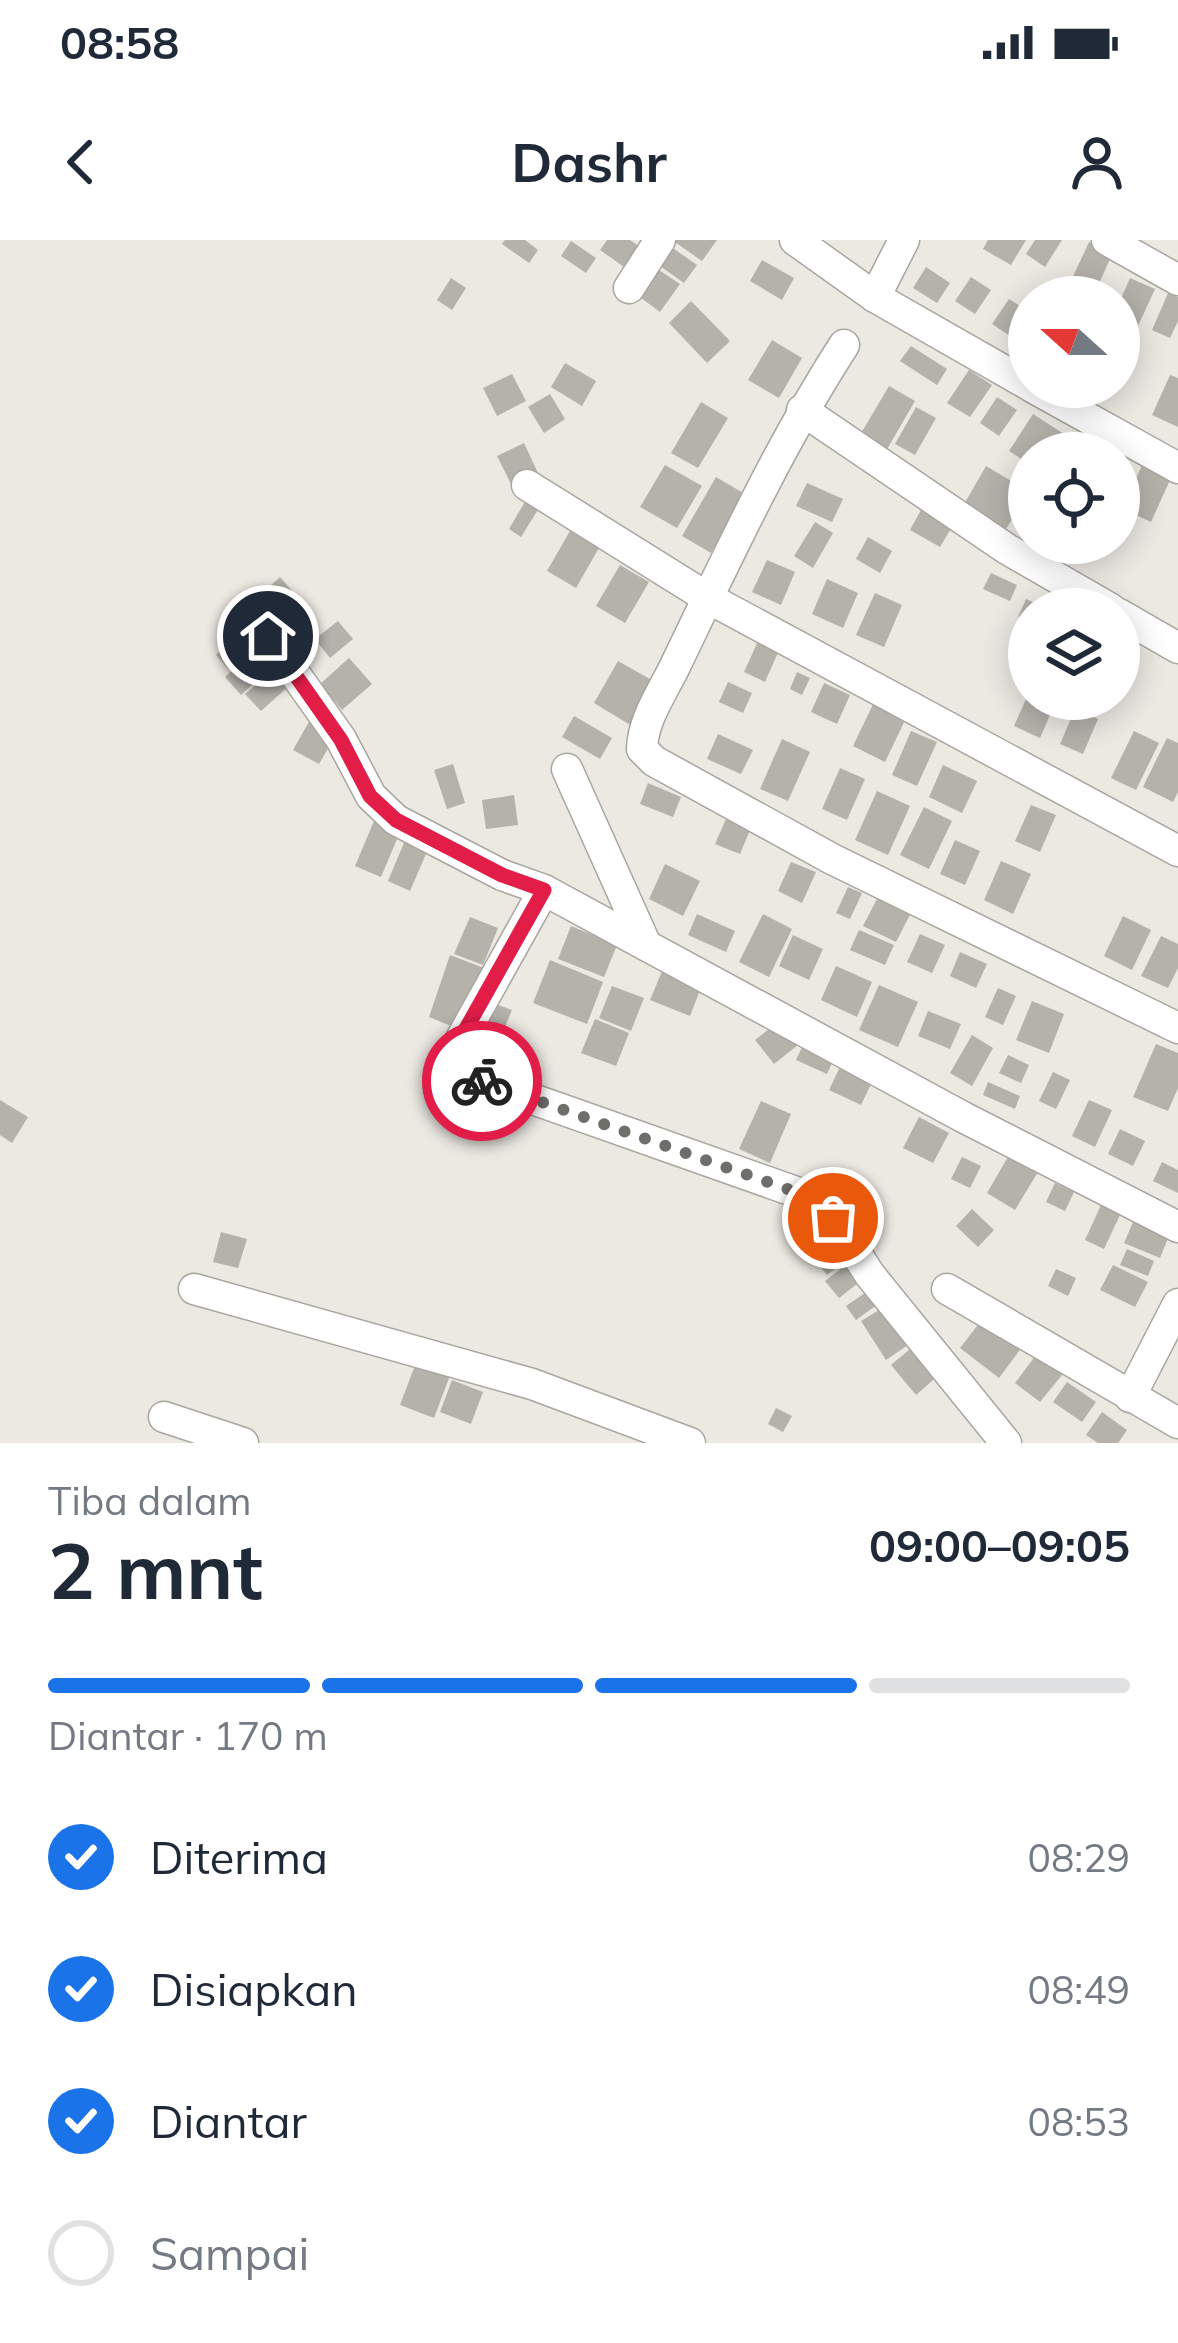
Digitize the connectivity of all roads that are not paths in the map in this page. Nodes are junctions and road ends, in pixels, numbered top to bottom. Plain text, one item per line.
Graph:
1 (660, 240) edge
2 (795, 240) edge
3 (904, 240) edge
4 (1107, 240) edge
5 (1178, 280) edge
6 (628, 288) dead end
7 (875, 296) junction
8 (844, 345) dead end
9 (1008, 373) edge
10 (1070, 408) edge
11 (802, 410) junction
12 (1178, 468) edge
13 (527, 485) dead end
14 (1075, 588) edge
15 (708, 598) junction
16 (1140, 626) edge
17 (268, 636) dead end
18 (1178, 648) edge
19 (567, 769) dead end
20 (1178, 851) edge
21 (544, 890) junction
22 (646, 945) junction
23 (1178, 1028) edge
24 (1178, 1227) edge
25 (947, 1288) dead end
26 (194, 1289) dead end
27 (1178, 1304) edge
28 (1130, 1397) junction
29 (164, 1417) dead end
30 (1178, 1423) edge
31 (243, 1443) edge
32 (690, 1443) edge
33 (1006, 1443) edge

1 - 6 street
2 - 7 street
3 - 7 street
4 - 5 street
7 - 9 street
8 - 11 street
10 - 12 street
11 - 14 street
11 - 15 street
13 - 15 street
15 - 20 street
15 - 23 street
16 - 18 street
17 - 21 street
19 - 22 street
21 - 22 street
21 - 33 street
22 - 24 street
25 - 28 street
26 - 32 street
27 - 28 street
28 - 30 street
29 - 31 street

